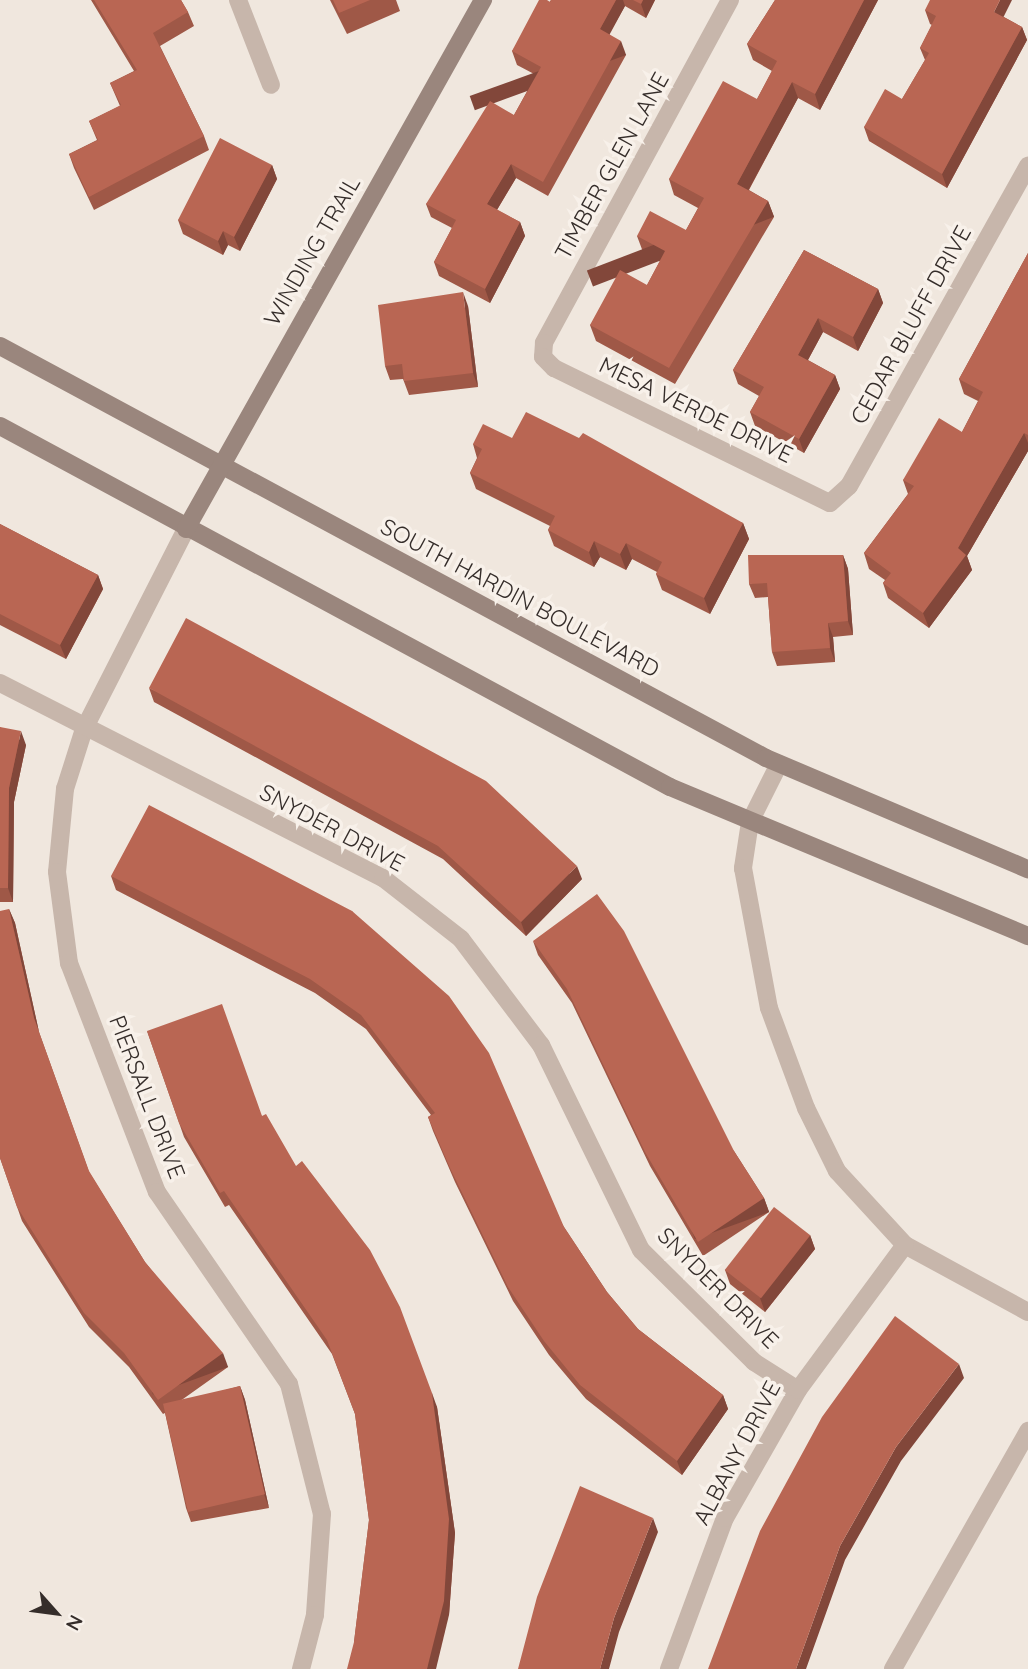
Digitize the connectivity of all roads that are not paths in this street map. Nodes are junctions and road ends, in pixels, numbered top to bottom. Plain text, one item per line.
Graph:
1 (238, 0) edge
2 (483, 0) edge
3 (730, 0) edge
4 (271, 85) dead end
5 (1028, 166) edge
6 (0, 346) edge
7 (543, 357) joint
8 (0, 426) edge
9 (219, 464) junction
10 (830, 503) joint
11 (186, 529) junction
12 (0, 683) edge
13 (84, 729) junction
14 (779, 764) junction
15 (750, 821) junction
16 (1028, 869) edge
17 (1028, 936) edge
18 (905, 1245) junction
19 (1028, 1312) edge
20 (798, 1390) junction
21 (1028, 1431) edge
22 (301, 1669) edge
23 (669, 1669) edge
24 (893, 1669) edge

1 - 4 street
2 - 9 main road, WINDING TRAIL
3 - 7 street, TIMBER GLEN LANE
5 - 10 street, CEDAR BLUFF DRIVE
6 - 9 main road, SOUTH HARDIN BOULEVARD
7 - 10 street, MESA VERDE DRIVE
8 - 11 main road
9 - 11 main road, WINDING TRAIL
9 - 14 main road, SOUTH HARDIN BOULEVARD
11 - 13 street, PIERSALL DRIVE
11 - 15 main road
12 - 13 street, SNYDER DRIVE
13 - 20 street, SNYDER DRIVE
13 - 22 street, PIERSALL DRIVE
14 - 15 street
14 - 16 main road, SOUTH HARDIN BOULEVARD
15 - 17 main road
15 - 18 street
18 - 19 street
18 - 20 street, ALBANY DRIVE
20 - 23 street, ALBANY DRIVE
21 - 24 street

